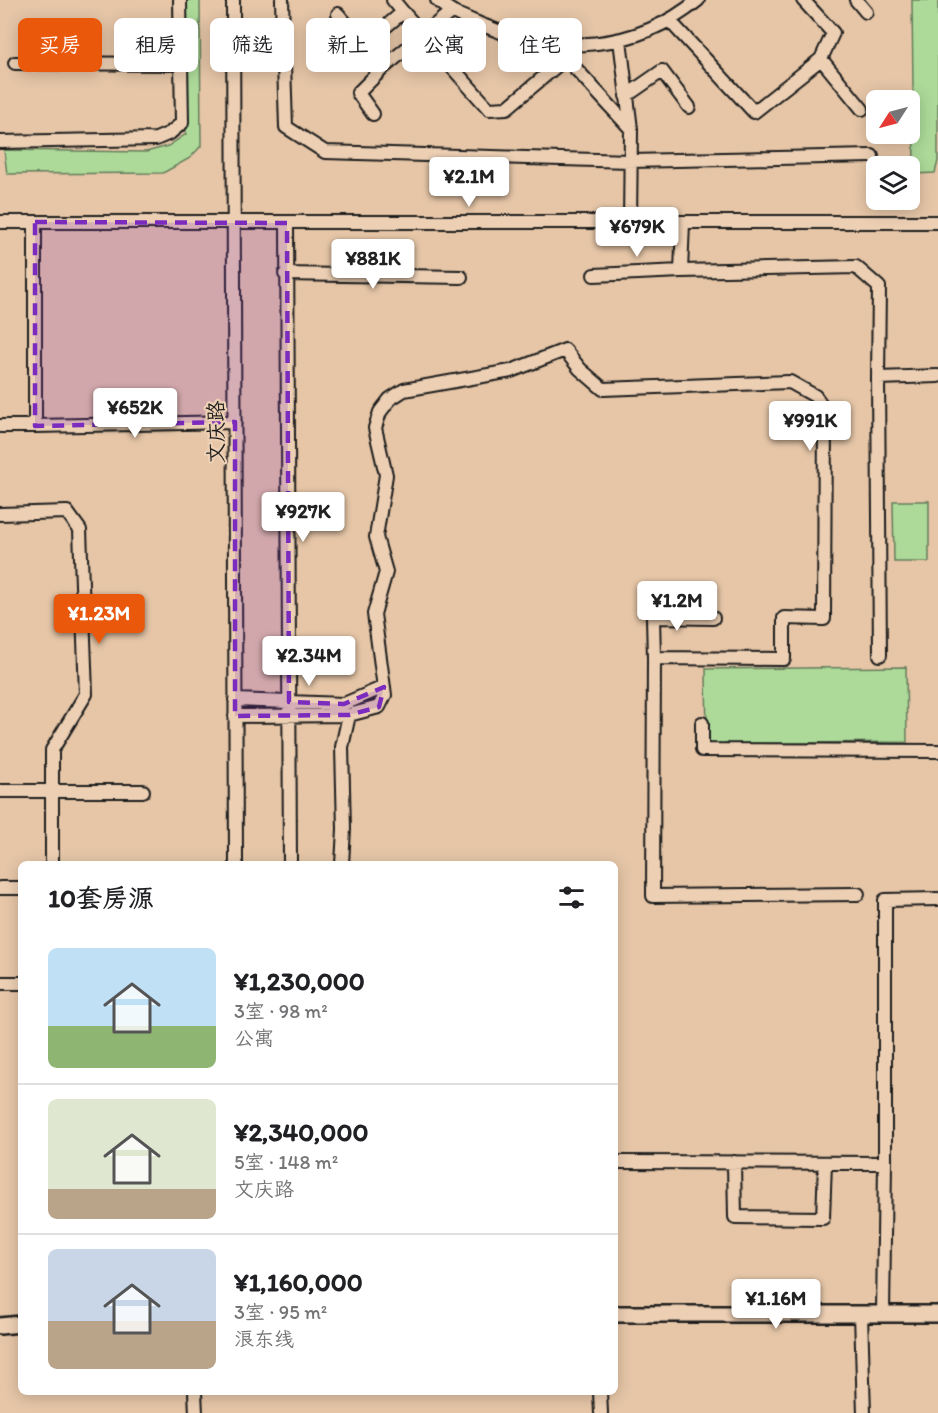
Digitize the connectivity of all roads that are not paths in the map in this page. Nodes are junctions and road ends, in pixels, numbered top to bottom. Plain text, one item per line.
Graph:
1 (180, 0) edge
2 (233, 0) edge
3 (282, 0) edge
4 (393, 0) edge
5 (436, 0) edge
6 (698, 0) edge
7 (803, 0) edge
8 (856, 0) edge
9 (452, 11) junction
10 (403, 12) junction
11 (866, 12) dead end
12 (338, 14) dead end
13 (180, 18) edge
14 (341, 18) edge
15 (408, 18) edge
16 (443, 18) edge
17 (669, 20) junction
18 (390, 23) edge
19 (620, 40) junction
20 (402, 52) edge
21 (821, 60) junction
22 (390, 62) edge
23 (15, 63) dead end
24 (114, 64) edge
25 (181, 72) edge
26 (379, 72) edge
27 (456, 72) edge
28 (626, 96) junction
29 (689, 107) dead end
30 (862, 109) dead end
31 (373, 114) dead end
32 (631, 129) junction
33 (0, 142) edge
34 (866, 156) edge
35 (630, 161) junction
36 (0, 222) edge
37 (35, 222) junction
38 (938, 222) edge
39 (234, 223) junction
40 (287, 223) junction
41 (630, 223) junction
42 (683, 223) junction
43 (681, 271) junction
44 (285, 274) junction
45 (594, 275) dead end
46 (461, 277) dead end
47 (938, 376) edge
48 (878, 378) junction
49 (235, 423) junction
50 (0, 426) edge
51 (35, 426) junction
52 (0, 514) edge
53 (713, 618) dead end
54 (880, 655) dead end
55 (654, 658) junction
56 (384, 687) junction
57 (235, 700) junction
58 (289, 702) junction
59 (349, 715) junction
60 (235, 716) junction
61 (289, 716) junction
62 (702, 723) dead end
63 (938, 751) edge
64 (0, 791) edge
65 (52, 791) junction
66 (143, 791) dead end
67 (52, 861) edge
68 (236, 861) edge
69 (290, 861) edge
70 (342, 861) edge
71 (0, 888) edge
72 (18, 888) edge
73 (858, 894) dead end
74 (938, 899) edge
75 (0, 983) edge
76 (18, 983) edge
77 (618, 1162) edge
78 (734, 1162) junction
79 (825, 1162) junction
80 (885, 1163) junction
81 (618, 1314) edge
82 (861, 1314) junction
83 (883, 1314) junction
84 (938, 1314) edge
85 (18, 1324) edge
86 (0, 1326) edge
87 (195, 1395) edge
88 (600, 1395) edge
89 (196, 1413) edge
90 (601, 1413) edge
91 (864, 1413) edge

1 - 13 street
2 - 39 street, 文庆路
3 - 35 street
4 - 10 street
5 - 9 street
6 - 17 street
7 - 21 street
8 - 11 street
9 - 16 street
9 - 19 street
10 - 15 street
10 - 18 street
12 - 14 street
17 - 19 street
17 - 21 street
19 - 28 street
20 - 22 street
21 - 30 street
23 - 24 street
25 - 33 street
26 - 31 street
27 - 32 street
28 - 29 street
28 - 32 street
32 - 35 street
34 - 35 street
35 - 41 street
36 - 37 street
37 - 39 street
37 - 51 street
38 - 42 street
39 - 40 street
39 - 49 street, 文庆路
40 - 41 street
40 - 44 street
41 - 42 street
42 - 43 street
43 - 45 street
43 - 48 street
44 - 46 street
44 - 58 street
47 - 48 street
48 - 54 street
49 - 51 street
49 - 57 street, 文庆路
50 - 51 street
52 - 65 street
53 - 55 street
55 - 56 street
55 - 73 street
56 - 58 street
56 - 59 street
57 - 58 street
57 - 60 street, 文庆路
58 - 61 street
59 - 61 street
59 - 70 street
60 - 61 street
60 - 68 street, 文庆路
61 - 69 street
62 - 63 street
64 - 65 street
65 - 66 street
65 - 67 street
71 - 72 street
74 - 80 street
75 - 76 street
77 - 78 street
78 - 79 street
78 - 79 street
79 - 80 street
80 - 83 street
81 - 82 main road
82 - 83 main road
82 - 91 street
83 - 84 main road
85 - 86 main road
87 - 89 street
88 - 90 street

